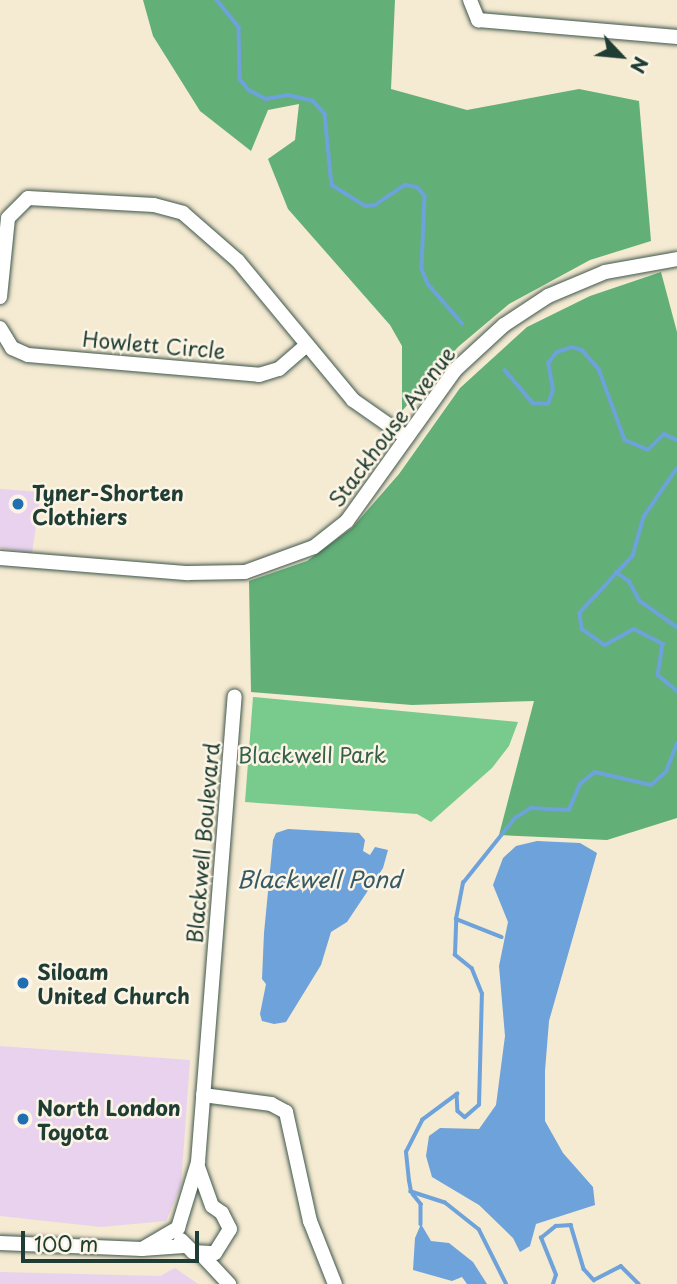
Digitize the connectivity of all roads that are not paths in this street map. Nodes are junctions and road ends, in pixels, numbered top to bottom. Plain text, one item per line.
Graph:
1 (470, 0) edge
2 (677, 37) edge
3 (677, 259) edge
4 (0, 298) edge
5 (0, 328) edge
6 (307, 345) junction
7 (406, 437) junction
8 (0, 558) edge
9 (235, 696) dead end
10 (203, 1095) junction
11 (198, 1162) junction
12 (212, 1206) junction
13 (181, 1221) junction
14 (0, 1243) edge
15 (184, 1246) junction
16 (223, 1247) junction
17 (142, 1249) junction
18 (202, 1255) junction
19 (226, 1281) edge
20 (335, 1284) edge

1 - 2 street
3 - 7 street, Stackhouse Avenue
4 - 6 street
5 - 6 street, Howlett Circle
6 - 7 street
7 - 8 street, Stackhouse Avenue
9 - 10 street, Blackwell Boulevard
10 - 11 street, Blackwell Boulevard
10 - 20 street
11 - 12 street, Blackwell Boulevard
11 - 13 street, Blackwell Boulevard
12 - 13 street
12 - 16 street, Blackwell Boulevard
13 - 15 street
13 - 17 street
14 - 17 street
15 - 17 street
15 - 18 street, Blackwell Boulevard
16 - 18 street
16 - 19 street, Blackwell Boulevard
18 - 19 street, Blackwell Boulevard

